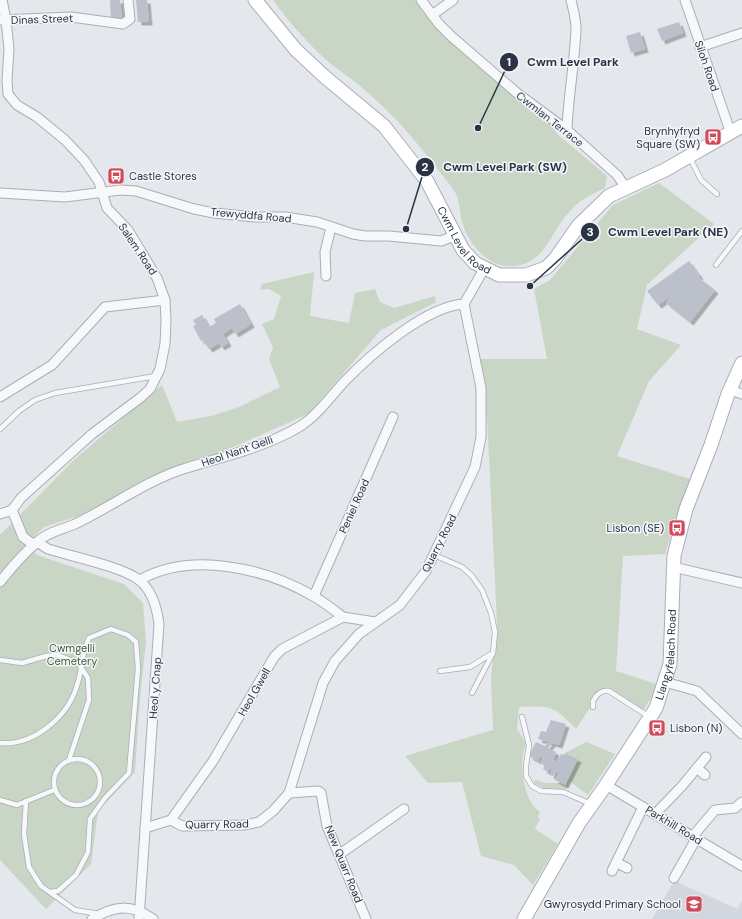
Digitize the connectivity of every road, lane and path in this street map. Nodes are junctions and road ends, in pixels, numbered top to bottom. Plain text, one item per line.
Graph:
1 (2, 0) edge
2 (128, 0) edge
3 (255, 0) edge
4 (421, 0) edge
5 (453, 0) edge
6 (571, 0) edge
7 (685, 0) edge
8 (432, 15) junction
9 (3, 20) edge
10 (742, 33) edge
11 (700, 47) junction
12 (737, 129) edge
13 (567, 130) junction
14 (689, 157) junction
15 (626, 188) junction
16 (0, 193) edge
17 (102, 194) junction
18 (717, 194) dead end
19 (331, 227) junction
20 (742, 231) edge
21 (454, 236) junction
22 (716, 265) dead end
23 (484, 269) junction
24 (326, 276) dead end
25 (165, 300) junction
26 (464, 304) junction
27 (742, 363) edge
28 (156, 376) junction
29 (730, 390) junction
30 (742, 394) edge
31 (0, 397) edge
32 (393, 417) dead end
33 (0, 428) edge
34 (14, 510) junction
35 (0, 514) edge
36 (35, 543) junction
37 (434, 555) junction
38 (673, 567) junction
39 (140, 580) junction
40 (0, 582) edge
41 (742, 582) edge
42 (314, 596) junction
43 (343, 617) junction
44 (375, 622) junction
45 (493, 653) junction
46 (0, 660) edge
47 (81, 668) junction
48 (440, 671) dead end
49 (666, 682) junction
50 (472, 693) dead end
51 (594, 707) dead end
52 (522, 717) dead end
53 (650, 717) junction
54 (742, 734) edge
55 (0, 743) edge
56 (706, 757) dead end
57 (69, 760) junction
58 (697, 768) junction
59 (706, 775) dead end
60 (606, 785) junction
61 (54, 790) junction
62 (289, 793) junction
63 (0, 800) edge
64 (26, 801) junction
65 (742, 802) edge
66 (592, 805) junction
67 (643, 806) junction
68 (404, 808) dead end
69 (655, 814) junction
70 (170, 820) junction
71 (145, 828) junction
72 (694, 837) junction
73 (340, 854) junction
74 (742, 866) edge
75 (627, 868) dead end
76 (674, 878) dead end
77 (50, 892) junction
78 (139, 914) edge
79 (96, 917) edge
80 (153, 919) edge
81 (366, 919) edge
82 (524, 919) edge

1 - 9 street, Salem Road
2 - 9 street, Dinas Street
3 - 21 street, Cwm Level Road
4 - 8 street, Cwmlan Terrace
5 - 8 street
6 - 13 street
7 - 11 street, Siloh Road
8 - 13 street, Cwmlan Terrace
9 - 17 street, Salem Road
10 - 11 street
11 - 12 street, Siloh Road
12 - 14 street, Cwm Level Road
13 - 15 street, Cwmlan Terrace
14 - 15 street, Cwm Level Road
14 - 18 lane
15 - 23 street, Cwm Level Road
16 - 17 street, Trewyddfa Road
17 - 19 street, Trewyddfa Road
17 - 25 street, Salem Road
19 - 21 street, Trewyddfa Road
19 - 24 street
20 - 22 lane
21 - 23 street, Cwm Level Road
23 - 26 street
25 - 28 street, Salem Road
25 - 31 street
26 - 36 street, Heol Nant Gelli
26 - 37 street, Quarry Road
27 - 29 street, Llangyfelach Road
28 - 33 lane
28 - 34 street, Salem Road
29 - 30 street
29 - 38 street, Llangyfelach Road
32 - 42 street, Peniel Road
34 - 35 street
34 - 36 street, Heol y Cnap
36 - 39 street, Heol y Cnap
36 - 40 street, Heol Nant Gelli
37 - 44 street, Quarry Road
37 - 45 lane
38 - 41 street
38 - 49 street, Llangyfelach Road
39 - 42 street
39 - 71 street, Heol y Cnap
42 - 43 street
43 - 44 street
43 - 70 street, Heol Gwell
44 - 62 street, Quarry Road
45 - 48 lane
45 - 50 lane
46 - 47 lane
47 - 55 lane
47 - 57 lane
47 - 77 lane
49 - 53 street, Llangyfelach Road
49 - 54 street
51 - 53 lane
52 - 66 lane
53 - 60 street, Llangyfelach Road
56 - 58 street
57 - 61 lane
57 - 61 lane
58 - 59 street
58 - 69 street
60 - 66 street, Llangyfelach Road
60 - 67 street, Parkhill Road
61 - 64 lane
62 - 70 street, Quarry Road
62 - 73 street, New Quarr Road
63 - 64 lane
64 - 77 lane
65 - 72 street
66 - 82 street, Llangyfelach Road
67 - 69 street, Parkhill Road
67 - 75 street
68 - 73 street
69 - 72 street, Parkhill Road
70 - 71 street, Quarry Road
71 - 78 street, Heol y Cnap
72 - 74 street, Parkhill Road
72 - 76 street
73 - 81 street, New Quarr Road
77 - 79 lane
78 - 79 street
78 - 80 street

